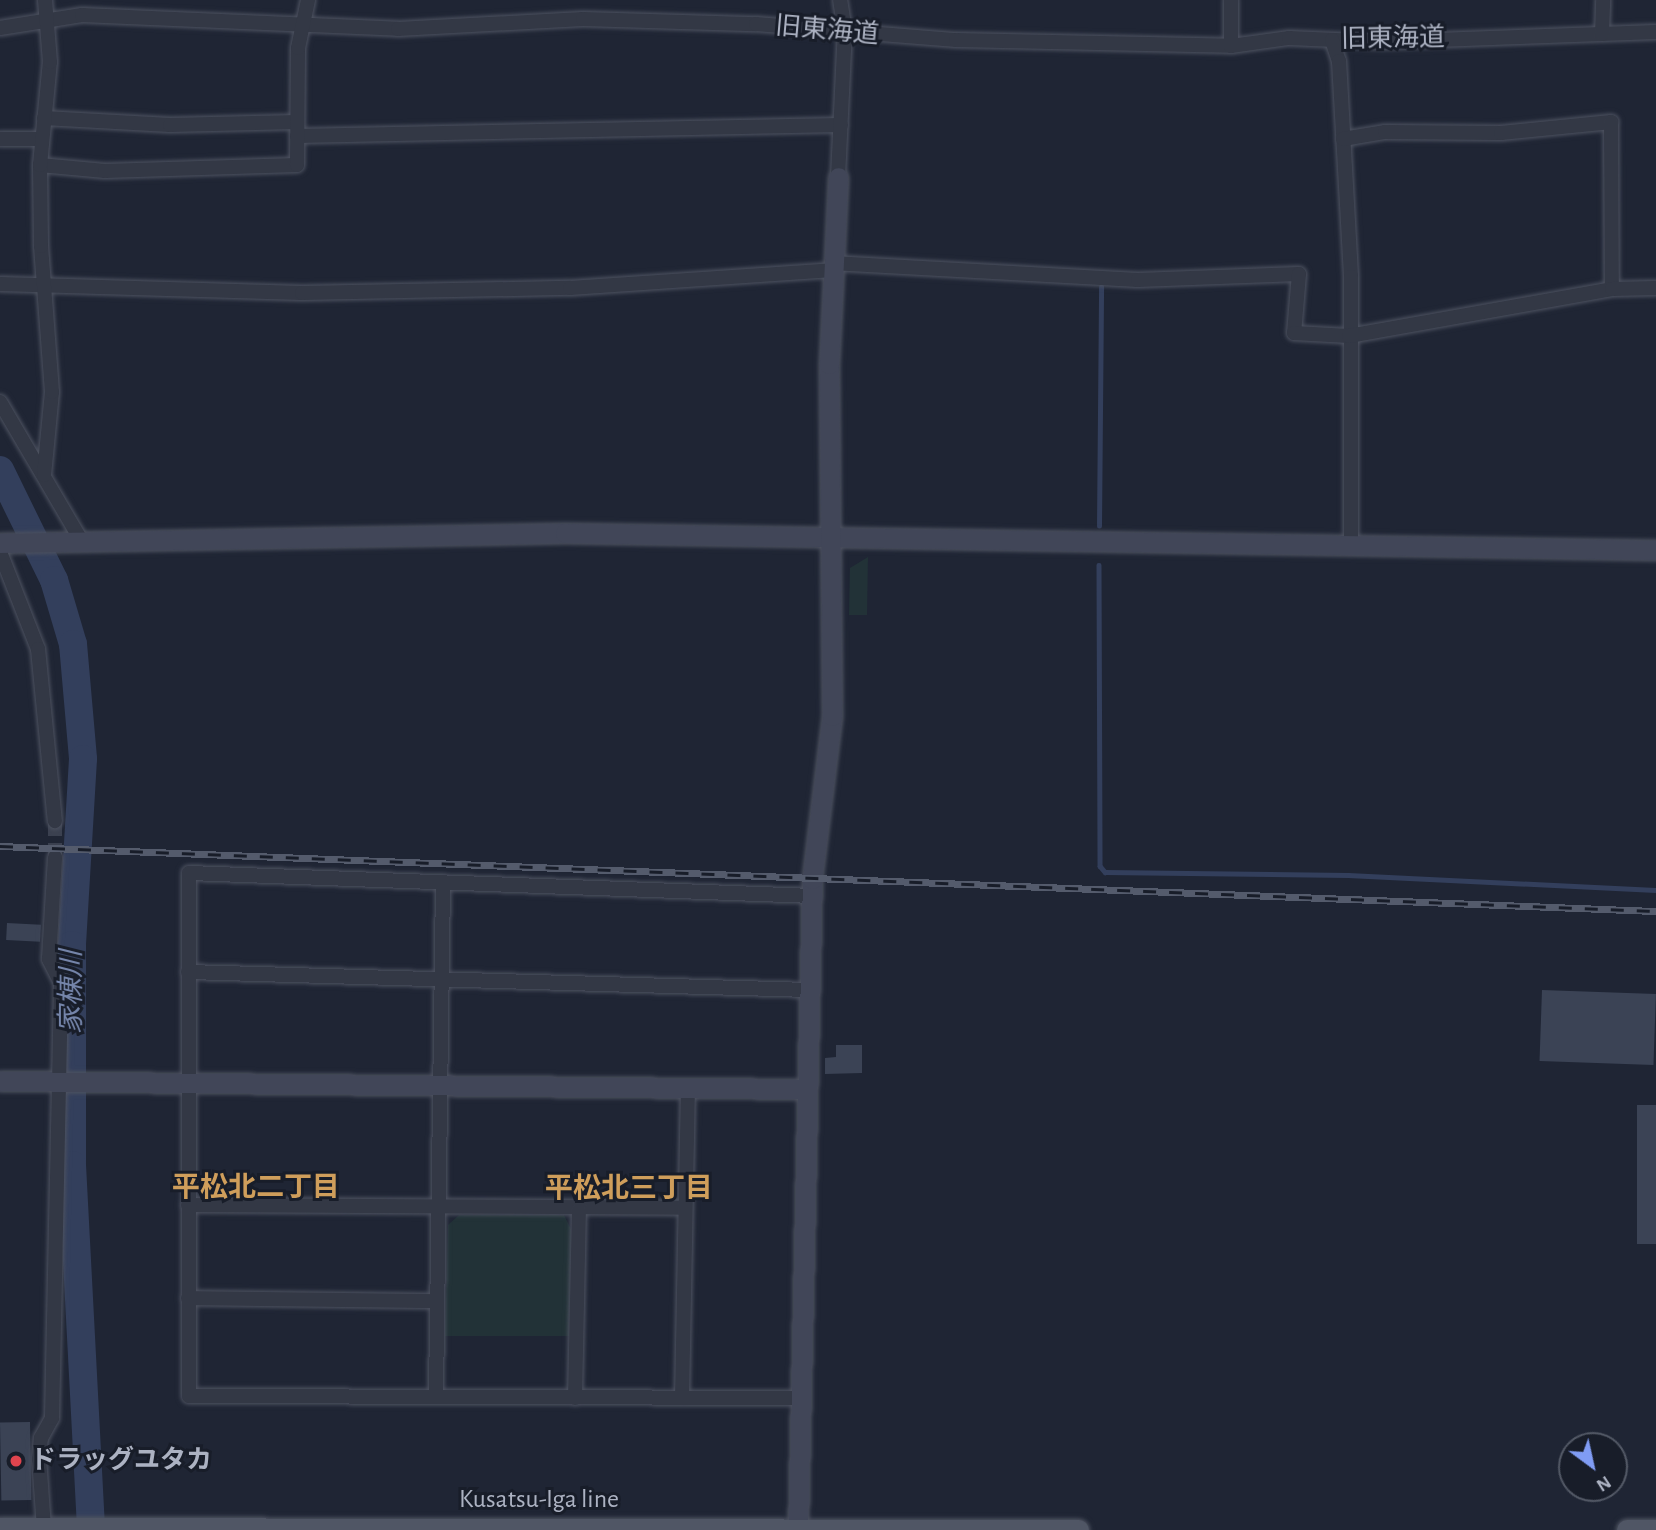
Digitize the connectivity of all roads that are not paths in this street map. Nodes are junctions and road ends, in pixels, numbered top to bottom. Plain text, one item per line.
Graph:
1 (45, 0) edge
2 (308, 0) edge
3 (840, 0) edge
4 (1231, 0) edge
5 (1603, 0) edge
6 (48, 18) junction
7 (305, 24) junction
8 (0, 29) edge
9 (845, 31) junction
10 (1656, 32) edge
11 (1602, 34) junction
12 (1332, 40) junction
13 (1231, 46) junction
14 (44, 118) junction
15 (841, 125) junction
16 (297, 129) junction
17 (0, 139) edge
18 (42, 139) junction
19 (1343, 139) junction
20 (40, 165) junction
21 (838, 177) joint
22 (832, 266) junction
23 (0, 284) edge
24 (44, 284) junction
25 (1656, 288) edge
26 (1612, 289) junction
27 (1349, 336) junction
28 (0, 402) edge
29 (44, 475) junction
30 (829, 536) junction
31 (77, 543) junction
32 (1, 546) edge
33 (1351, 548) junction
34 (1656, 550) edge
35 (55, 821) tunnel mouth
36 (55, 857) tunnel mouth
37 (443, 884) junction
38 (812, 896) junction
39 (188, 972) junction
40 (441, 981) junction
41 (810, 990) junction
42 (0, 1081) edge
43 (61, 1082) junction
44 (189, 1085) junction
45 (442, 1087) junction
46 (805, 1090) junction
47 (688, 1092) junction
48 (188, 1205) junction
49 (439, 1207) junction
50 (685, 1208) junction
51 (579, 1209) junction
52 (188, 1298) junction
53 (438, 1301) junction
54 (436, 1395) junction
55 (575, 1398) junction
56 (682, 1398) junction
57 (801, 1398) junction
58 (0, 1528) edge
59 (54, 1528) junction
60 (798, 1530) edge
61 (1078, 1530) edge
62 (1628, 1530) edge
63 (1656, 1530) edge

1 - 6 street
2 - 7 street
3 - 9 street
4 - 13 street
5 - 11 street
6 - 7 street, 旧東海道
6 - 8 street, 旧東海道
6 - 14 street
7 - 9 street, 旧東海道
7 - 16 street
9 - 13 street, 旧東海道
9 - 15 street
10 - 11 street, 旧東海道
11 - 12 street, 旧東海道
12 - 13 street, 旧東海道
12 - 19 street
14 - 16 street
14 - 18 street
15 - 16 street
15 - 21 street
16 - 20 street
17 - 18 street
18 - 20 street
19 - 26 street
19 - 27 street
20 - 24 street
21 - 22 street
22 - 24 street
22 - 27 street
22 - 30 street
23 - 24 street
24 - 29 street
25 - 26 street
26 - 27 street
27 - 33 street
28 - 29 street
29 - 31 street
30 - 31 street
30 - 33 street
30 - 38 street
31 - 32 street
32 - 35 street
33 - 34 street
36 - 43 street
37 - 38 street
37 - 39 street
37 - 40 street
38 - 41 street
39 - 40 street
39 - 44 street
40 - 41 street
40 - 45 street
41 - 46 street
42 - 43 street
43 - 44 street
43 - 59 street
44 - 45 street
44 - 48 street
45 - 47 street
45 - 49 street
46 - 47 street
46 - 57 street
47 - 50 street
48 - 49 street
48 - 52 street
49 - 51 street
49 - 53 street
50 - 51 street
50 - 56 street
51 - 55 street
52 - 53 street
52 - 54 street
53 - 54 street
54 - 55 street
55 - 56 street
56 - 57 street
57 - 60 street
58 - 59 main road, Kusatsu-Iga line
59 - 60 main road, Kusatsu-Iga line
60 - 61 main road, Kusatsu-Iga line
62 - 63 main road

